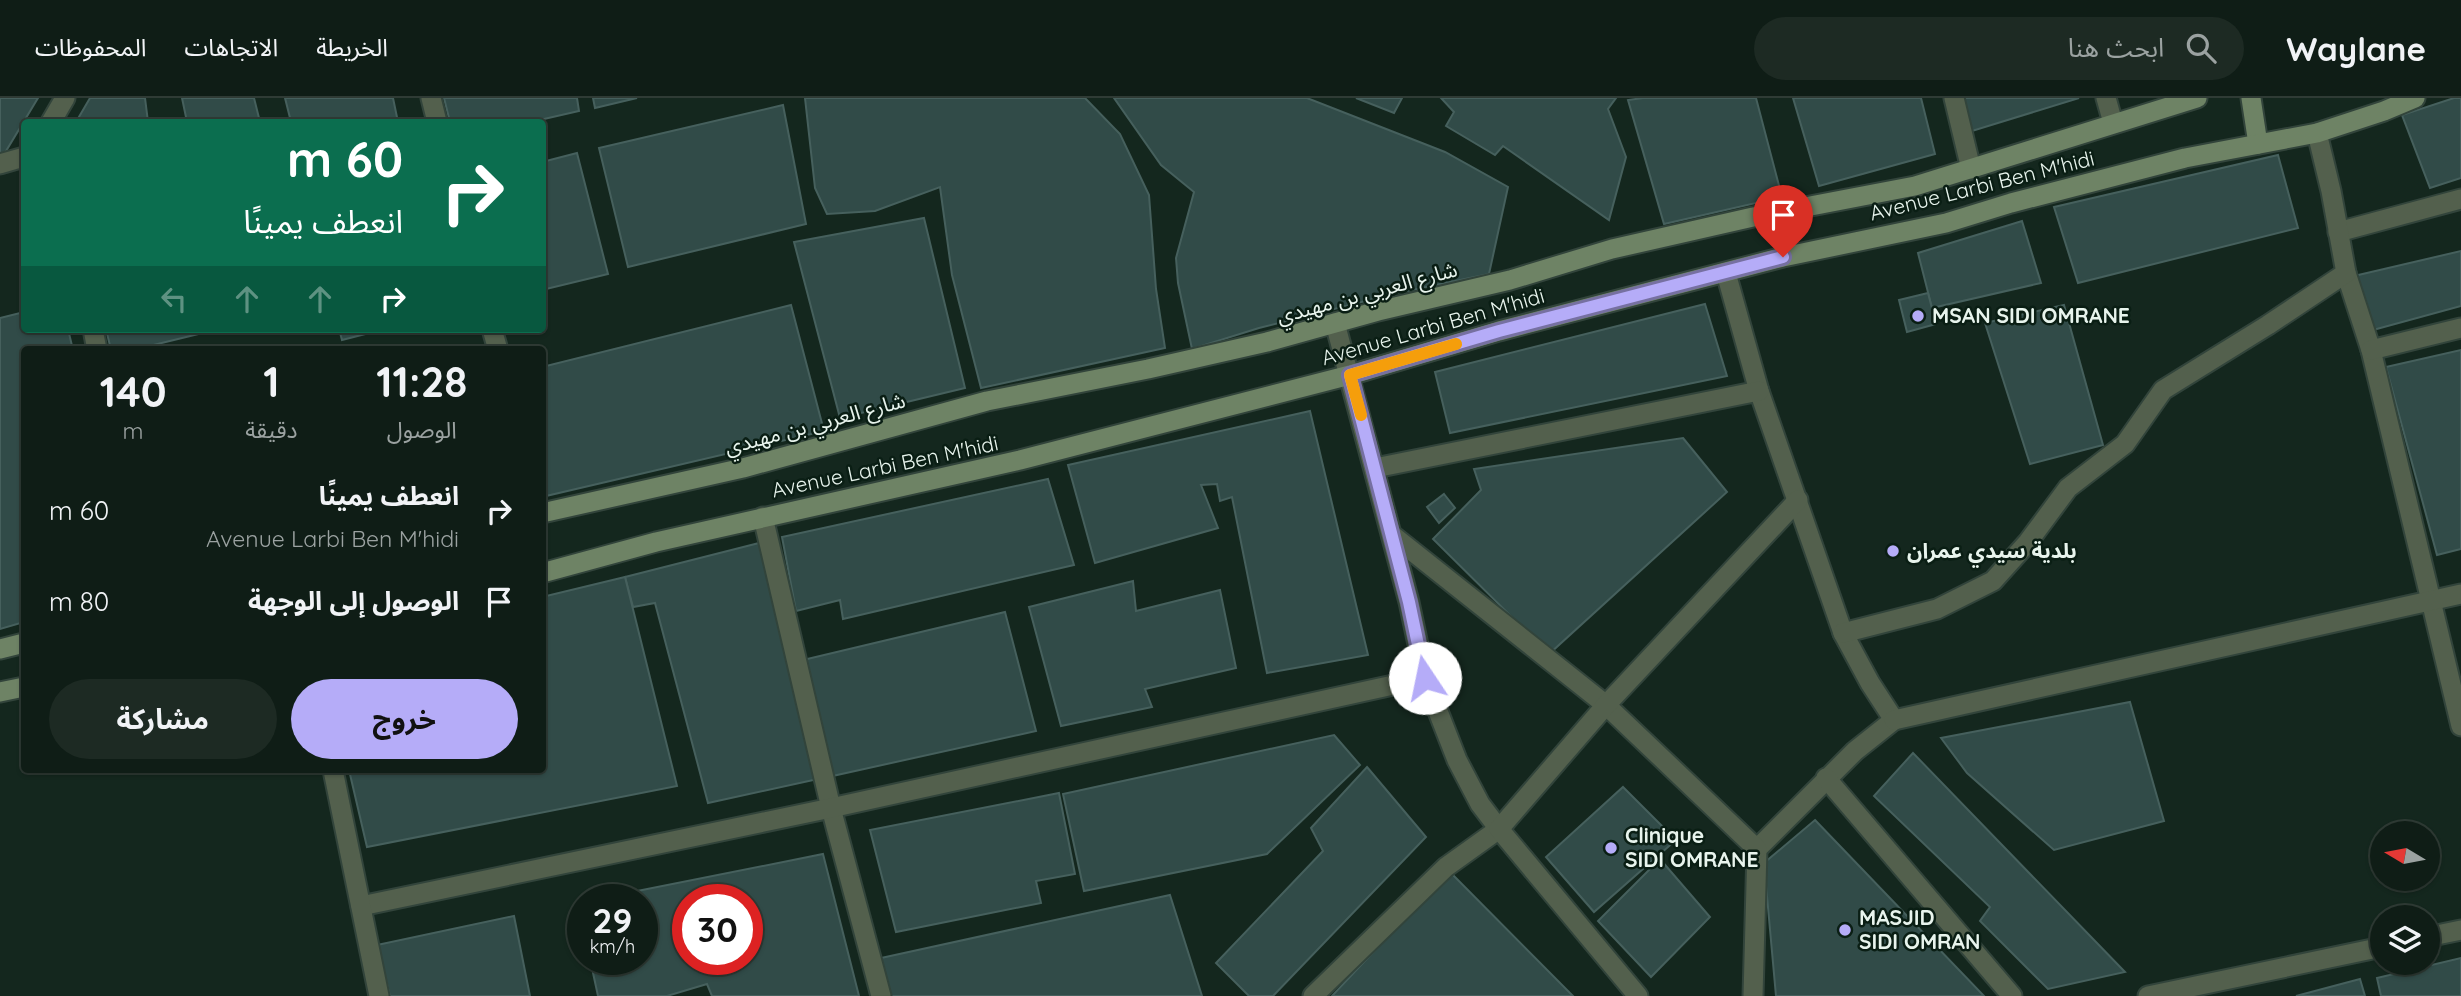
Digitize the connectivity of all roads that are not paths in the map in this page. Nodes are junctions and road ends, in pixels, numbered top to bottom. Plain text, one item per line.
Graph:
1 (65, 98) edge
2 (431, 98) edge
3 (1954, 98) edge
4 (2106, 98) edge
5 (2197, 98) edge
6 (2251, 98) edge
7 (2415, 98) edge
8 (53, 119) edge
9 (436, 119) edge
10 (2113, 123) junction
11 (2317, 132) junction
12 (2258, 144) junction
13 (21, 158) edge
14 (0, 164) edge
15 (1971, 169) junction
16 (2461, 199) edge
17 (2338, 232) junction
18 (1726, 273) junction
19 (2346, 273) junction
20 (1335, 323) junction
21 (2461, 328) edge
22 (2371, 350) junction
23 (1350, 375) junction
24 (1759, 391) junction
25 (1375, 468) junction
26 (1798, 500) junction
27 (546, 512) edge
28 (763, 517) junction
29 (1392, 535) junction
30 (546, 572) edge
31 (2461, 594) edge
32 (2430, 603) junction
33 (1843, 633) junction
34 (21, 644) edge
35 (0, 649) edge
36 (1425, 678) junction
37 (21, 688) edge
38 (0, 692) edge
39 (1605, 705) junction
40 (1894, 720) junction
41 (2461, 726) edge
42 (334, 773) edge
43 (1826, 778) junction
44 (831, 808) junction
45 (1499, 829) junction
46 (1757, 849) junction
47 (361, 906) junction
48 (2461, 930) edge
49 (2440, 934) edge
50 (2370, 950) edge
51 (379, 996) edge
52 (881, 996) edge
53 (1313, 996) edge
54 (1639, 996) edge
55 (1754, 996) edge
56 (2012, 996) edge
57 (2148, 996) edge

1 - 8 street
2 - 9 street
3 - 15 street
4 - 10 street
5 - 10 main road, شارع العربي بن مهيدي
6 - 12 main road
7 - 11 main road, Avenue Larbi Ben M'hidi
10 - 15 main road, شارع العربي بن مهيدي
11 - 12 main road, Avenue Larbi Ben M'hidi
11 - 17 street
12 - 18 main road, Avenue Larbi Ben M'hidi
13 - 14 street
15 - 20 main road, شارع العربي بن مهيدي
16 - 17 street
17 - 19 street
18 - 23 main road, Avenue Larbi Ben M'hidi
18 - 24 street
19 - 22 street
19 - 33 street
20 - 23 street
20 - 27 main road, شارع العربي بن مهيدي
21 - 22 street
22 - 32 street
23 - 25 street
23 - 28 main road, Avenue Larbi Ben M'hidi
24 - 25 street
24 - 26 street
25 - 29 street
26 - 33 street
26 - 39 street
28 - 30 main road, Avenue Larbi Ben M'hidi
28 - 44 street
29 - 36 street
29 - 39 street
31 - 32 street
32 - 40 street
32 - 41 street
33 - 40 street
34 - 35 main road
36 - 44 street
36 - 45 street
37 - 38 main road
39 - 45 street
39 - 46 street
40 - 43 street
42 - 47 street
43 - 46 street
43 - 56 street
44 - 47 street
44 - 52 street
45 - 53 street
45 - 54 street
46 - 55 street
47 - 51 street
48 - 49 street
50 - 57 street

